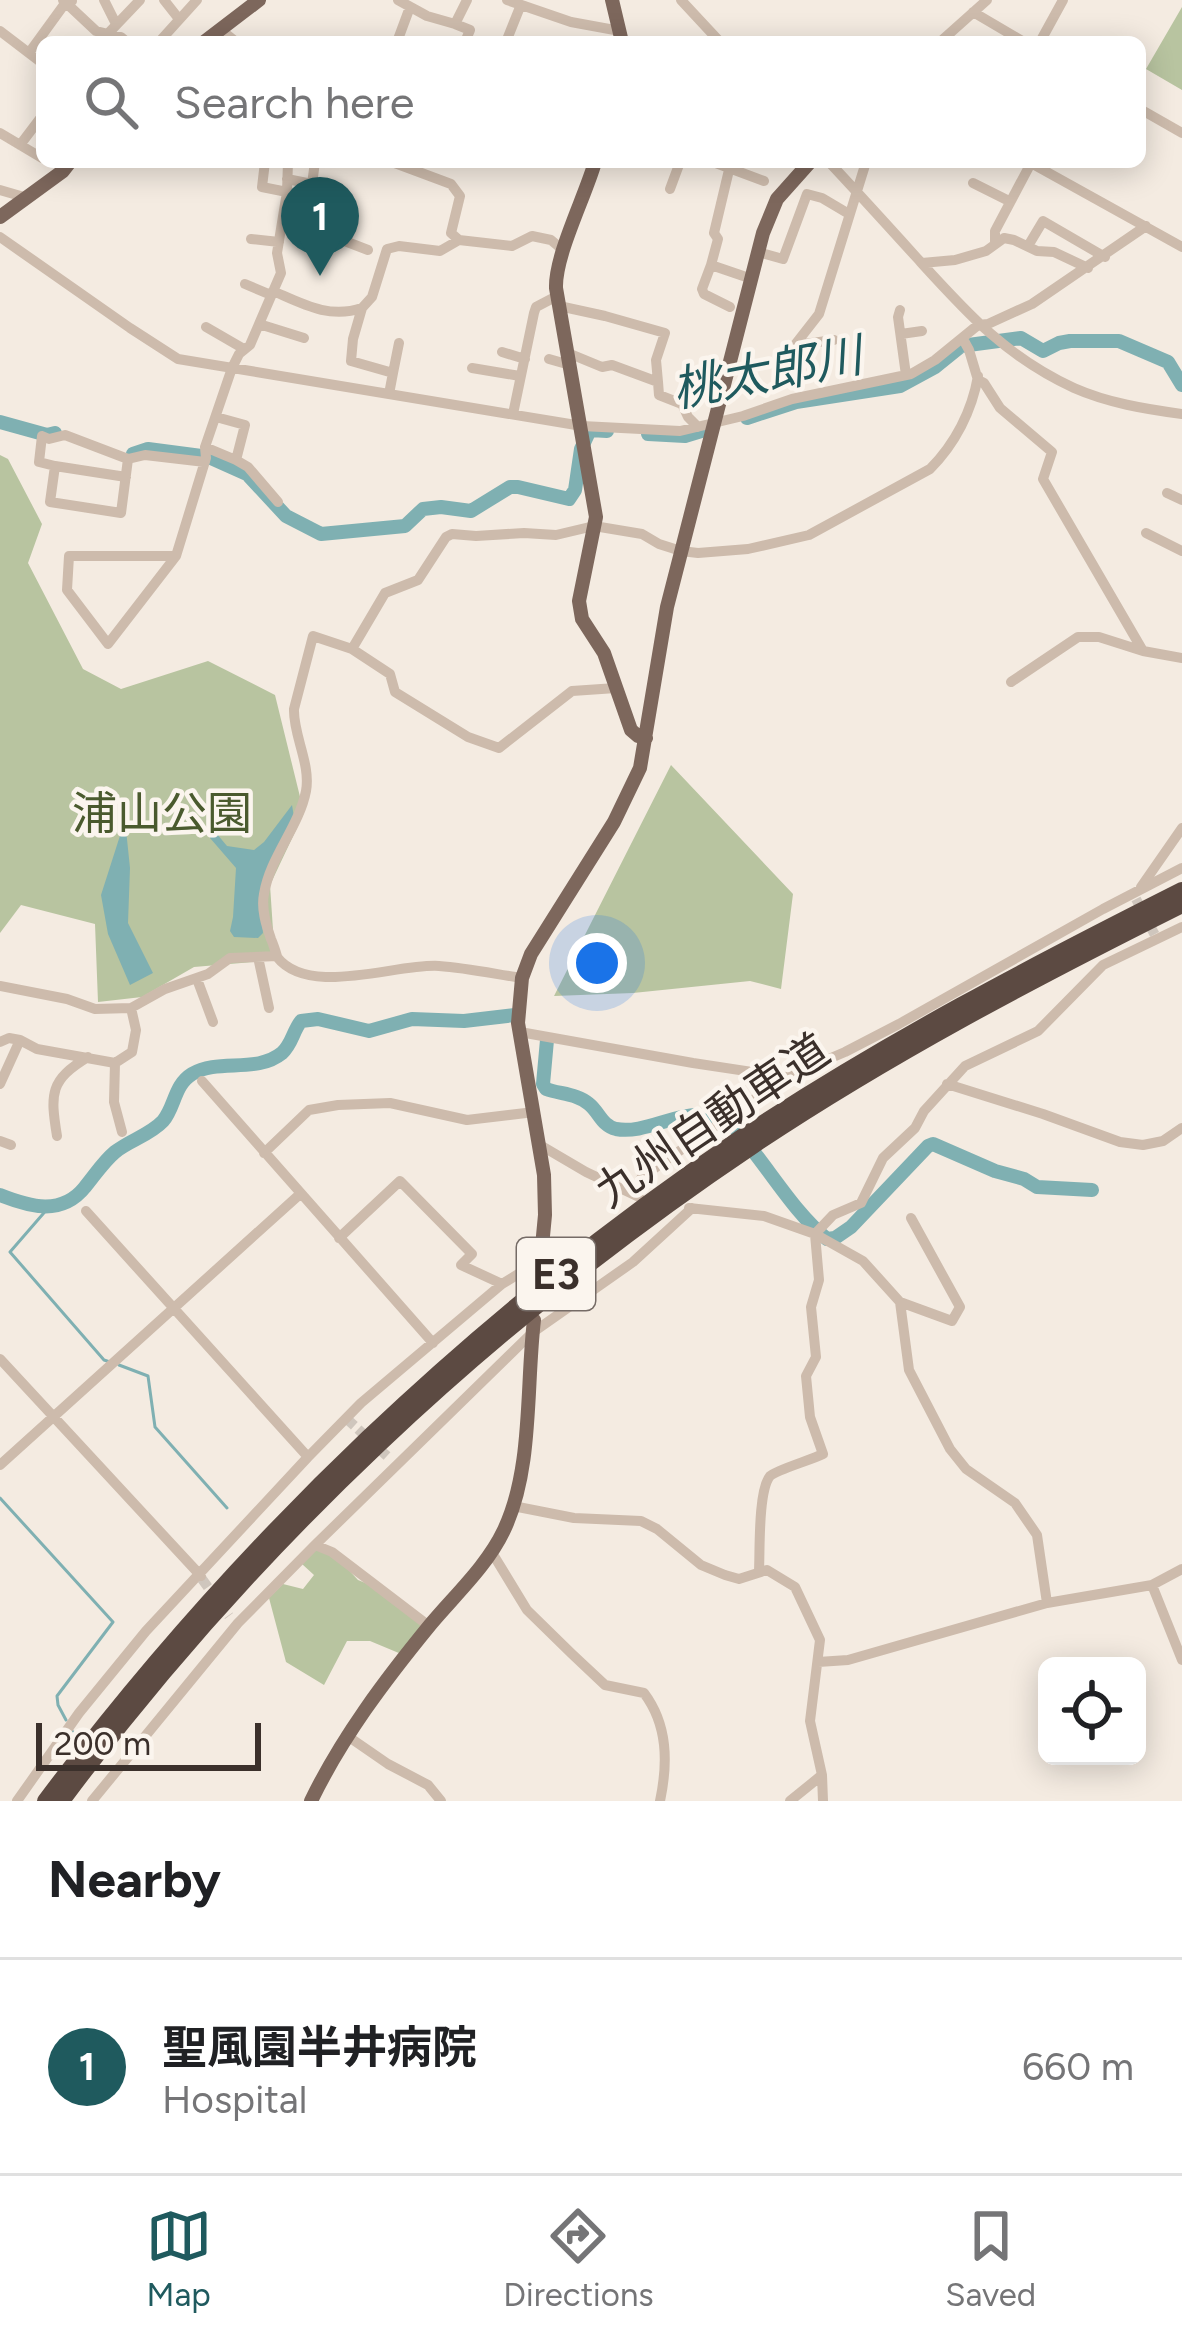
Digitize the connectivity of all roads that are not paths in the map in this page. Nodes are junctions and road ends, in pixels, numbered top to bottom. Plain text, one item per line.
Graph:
1 (104, 0) edge
2 (140, 0) edge
3 (164, 0) edge
4 (197, 0) edge
5 (260, 0) edge
6 (398, 0) edge
7 (467, 0) edge
8 (507, 0) edge
9 (612, 0) edge
10 (681, 0) edge
11 (987, 0) edge
12 (1064, 0) edge
13 (68, 1) edge
14 (410, 7) junction
15 (520, 7) junction
16 (974, 12) junction
17 (179, 19) junction
18 (455, 24) junction
19 (221, 30) junction
20 (0, 31) edge
21 (108, 33) edge
22 (42, 36) edge
23 (164, 36) edge
24 (212, 36) edge
25 (228, 36) edge
26 (399, 36) edge
27 (468, 36) edge
28 (508, 36) edge
29 (618, 36) edge
30 (621, 36) edge
31 (714, 36) edge
32 (947, 36) edge
33 (1014, 36) edge
34 (1043, 36) edge
35 (36, 44) edge
36 (29, 53) junction
37 (36, 58) edge
38 (1146, 113) edge
39 (36, 124) edge
40 (0, 133) edge
41 (1182, 134) edge
42 (20, 145) junction
43 (36, 155) edge
44 (63, 168) edge
45 (264, 168) edge
46 (288, 168) edge
47 (314, 168) edge
48 (408, 168) edge
49 (593, 168) edge
50 (674, 168) edge
51 (725, 168) edge
52 (805, 168) edge
53 (835, 168) edge
54 (864, 168) edge
55 (1027, 168) edge
56 (1039, 168) edge
57 (729, 170) junction
58 (764, 181) dead end
59 (973, 182) dead end
60 (313, 184) junction
61 (287, 185) junction
62 (667, 188) dead end
63 (0, 190) edge
64 (857, 192) junction
65 (24, 197) junction
66 (1009, 201) junction
67 (849, 214) junction
68 (0, 217) edge
69 (1146, 226) junction
70 (0, 237) edge
71 (251, 238) dead end
72 (459, 240) junction
73 (1180, 240) edge
74 (279, 242) junction
75 (995, 242) junction
76 (1028, 246) junction
77 (368, 250) dead end
78 (564, 251) junction
79 (758, 252) junction
80 (1105, 256) junction
81 (922, 263) junction
82 (711, 265) junction
83 (1088, 268) junction
84 (752, 279) junction
85 (245, 284) dead end
86 (272, 293) junction
87 (558, 301) junction
88 (730, 307) dead end
89 (362, 308) junction
90 (900, 310) dead end
91 (225, 317) dead end
92 (259, 324) junction
93 (978, 325) junction
94 (922, 331) dead end
95 (901, 334) junction
96 (304, 338) dead end
97 (963, 339) junction
98 (835, 340) dead end
99 (399, 343) dead end
100 (244, 350) junction
101 (502, 352) dead end
102 (526, 359) junction
103 (549, 359) dead end
104 (569, 359) junction
105 (232, 368) junction
106 (472, 368) dead end
107 (393, 373) junction
108 (906, 375) junction
109 (520, 376) junction
110 (978, 376) junction
111 (658, 382) junction
112 (389, 394) junction
113 (513, 414) junction
114 (1182, 414) edge
115 (216, 417) junction
116 (716, 423) junction
117 (582, 426) junction
118 (698, 427) junction
119 (205, 448) junction
120 (128, 460) junction
121 (236, 460) junction
122 (205, 462) junction
123 (55, 466) junction
124 (126, 477) junction
125 (1167, 493) dead end
126 (1182, 500) edge
127 (278, 502) dead end
128 (594, 526) junction
129 (1146, 533) dead end
130 (1181, 548) edge
131 (682, 551) junction
132 (176, 556) junction
133 (352, 649) junction
134 (1143, 651) junction
135 (1182, 658) edge
136 (1011, 682) dead end
137 (616, 688) junction
138 (646, 738) junction
139 (1182, 829) edge
140 (1182, 868) edge
141 (1182, 890) edge
142 (1136, 894) junction
143 (1182, 905) edge
144 (1182, 927) edge
145 (277, 956) junction
146 (258, 957) junction
147 (522, 978) junction
148 (197, 979) junction
149 (0, 986) edge
150 (130, 1008) junction
151 (268, 1008) dead end
152 (213, 1022) dead end
153 (520, 1032) junction
154 (20, 1040) junction
155 (0, 1042) edge
156 (88, 1057) junction
157 (115, 1064) junction
158 (786, 1077) junction
159 (202, 1082) dead end
160 (0, 1084) edge
161 (946, 1084) junction
162 (534, 1112) junction
163 (1182, 1128) edge
164 (122, 1132) dead end
165 (57, 1136) dead end
166 (540, 1145) junction
167 (264, 1153) junction
168 (299, 1195) junction
169 (86, 1211) dead end
170 (911, 1218) dead end
171 (815, 1234) junction
172 (339, 1238) junction
173 (541, 1260) junction
174 (539, 1278) dead end
175 (502, 1284) junction
176 (900, 1302) junction
177 (173, 1306) junction
178 (533, 1327) junction
179 (434, 1343) junction
180 (0, 1359) edge
181 (53, 1415) junction
182 (308, 1457) junction
183 (0, 1465) edge
184 (513, 1506) junction
185 (315, 1544) junction
186 (491, 1551) junction
187 (1182, 1569) edge
188 (759, 1571) junction
189 (201, 1576) junction
190 (1152, 1585) junction
191 (1047, 1603) junction
192 (429, 1626) junction
193 (1182, 1660) edge
194 (818, 1662) junction
195 (346, 1735) junction
196 (822, 1775) junction
197 (17, 1801) edge
198 (46, 1801) edge
199 (62, 1801) edge
200 (92, 1801) edge
201 (311, 1801) edge
202 (441, 1801) edge
203 (660, 1801) edge
204 (790, 1801) edge
205 (823, 1801) edge

1 - 21 street
2 - 21 street
3 - 17 street
4 - 17 street
5 - 19 main road
6 - 14 street
7 - 18 street
8 - 15 street
9 - 30 main road
10 - 31 street
11 - 16 street
12 - 34 street
13 - 21 street
13 - 22 street
14 - 18 street
14 - 26 street
15 - 28 street
15 - 29 street
16 - 32 street
16 - 33 street
17 - 23 street
18 - 27 street
19 - 24 main road
19 - 25 street
20 - 36 street
35 - 36 street
36 - 37 street
38 - 41 street
39 - 42 street
40 - 42 street
42 - 43 street
44 - 65 main road
45 - 61 street
46 - 61 street
47 - 60 street
48 - 72 street
49 - 78 main road
50 - 62 street
51 - 57 street
52 - 79 main road
53 - 64 street
54 - 64 street
55 - 66 street
56 - 69 street
57 - 58 street
57 - 82 street
59 - 66 street
60 - 61 street
60 - 77 street
61 - 74 street
63 - 65 street
64 - 67 street
64 - 81 street
65 - 68 main road
66 - 75 street
67 - 79 street
67 - 98 street
69 - 73 street
69 - 80 street
70 - 105 street
71 - 74 street
72 - 78 street
72 - 89 street
74 - 86 street
75 - 76 street
75 - 81 street
76 - 80 street
76 - 83 street
78 - 87 main road
79 - 84 main road
80 - 83 street
81 - 93 street
82 - 84 street
82 - 88 street
83 - 93 street
84 - 116 main road
85 - 86 street
86 - 89 street
86 - 92 street
87 - 102 street
87 - 104 main road
87 - 111 street
89 - 107 street
90 - 95 street
91 - 100 street
92 - 96 street
92 - 100 street
93 - 97 street
93 - 114 street
94 - 95 street
95 - 108 street
97 - 108 street
97 - 110 street
99 - 107 street
100 - 105 street
101 - 102 street
102 - 109 street
103 - 104 street
104 - 111 street
104 - 117 main road
105 - 112 street
105 - 115 street
106 - 109 street
107 - 112 street
108 - 116 street
109 - 113 street
110 - 131 street
110 - 134 street
111 - 118 street
112 - 113 street
113 - 117 street
115 - 119 street
115 - 121 street
116 - 118 street
116 - 131 main road
117 - 118 street
117 - 128 main road
119 - 121 street
119 - 122 street
120 - 122 street
120 - 123 street
120 - 124 street
121 - 127 street
122 - 132 street
123 - 124 street
123 - 124 street
125 - 126 street
128 - 131 street
128 - 133 street
128 - 137 main road
129 - 130 street
131 - 138 main road
132 - 132 street
133 - 137 street
133 - 145 street
134 - 135 street
134 - 136 street
137 - 138 main road
138 - 147 main road
139 - 142 street
140 - 142 street
141 - 198 highway, 九州自動車道 / E3
142 - 158 street
143 - 199 highway, 九州自動車道 / E3
144 - 161 street
145 - 146 street
145 - 147 street
146 - 148 street
146 - 151 street
147 - 153 main road
148 - 150 street
148 - 152 street
149 - 150 street
150 - 157 street
153 - 158 street
153 - 162 main road
154 - 155 street
154 - 156 street
154 - 160 street
156 - 157 street
156 - 165 street
157 - 164 street
158 - 166 street
159 - 167 street
161 - 163 street
161 - 171 street
162 - 166 main road
162 - 167 street
166 - 173 main road
167 - 168 street
168 - 172 street
168 - 177 street
169 - 177 street
170 - 176 street
171 - 176 street
171 - 178 street
171 - 188 street
172 - 175 street
172 - 179 street
173 - 174 main road
173 - 175 street
175 - 179 street
176 - 191 street
177 - 181 street
177 - 182 street
178 - 184 main road
178 - 185 street
179 - 182 street
180 - 181 street
181 - 183 street
181 - 189 street
182 - 189 street
184 - 186 main road
184 - 188 street
185 - 192 street
185 - 200 street
186 - 192 main road
186 - 203 street
187 - 190 street
188 - 194 street
189 - 197 street
190 - 191 street
190 - 193 street
191 - 194 street
192 - 195 main road
194 - 196 street
195 - 201 main road
195 - 202 street
196 - 204 street
196 - 205 street

